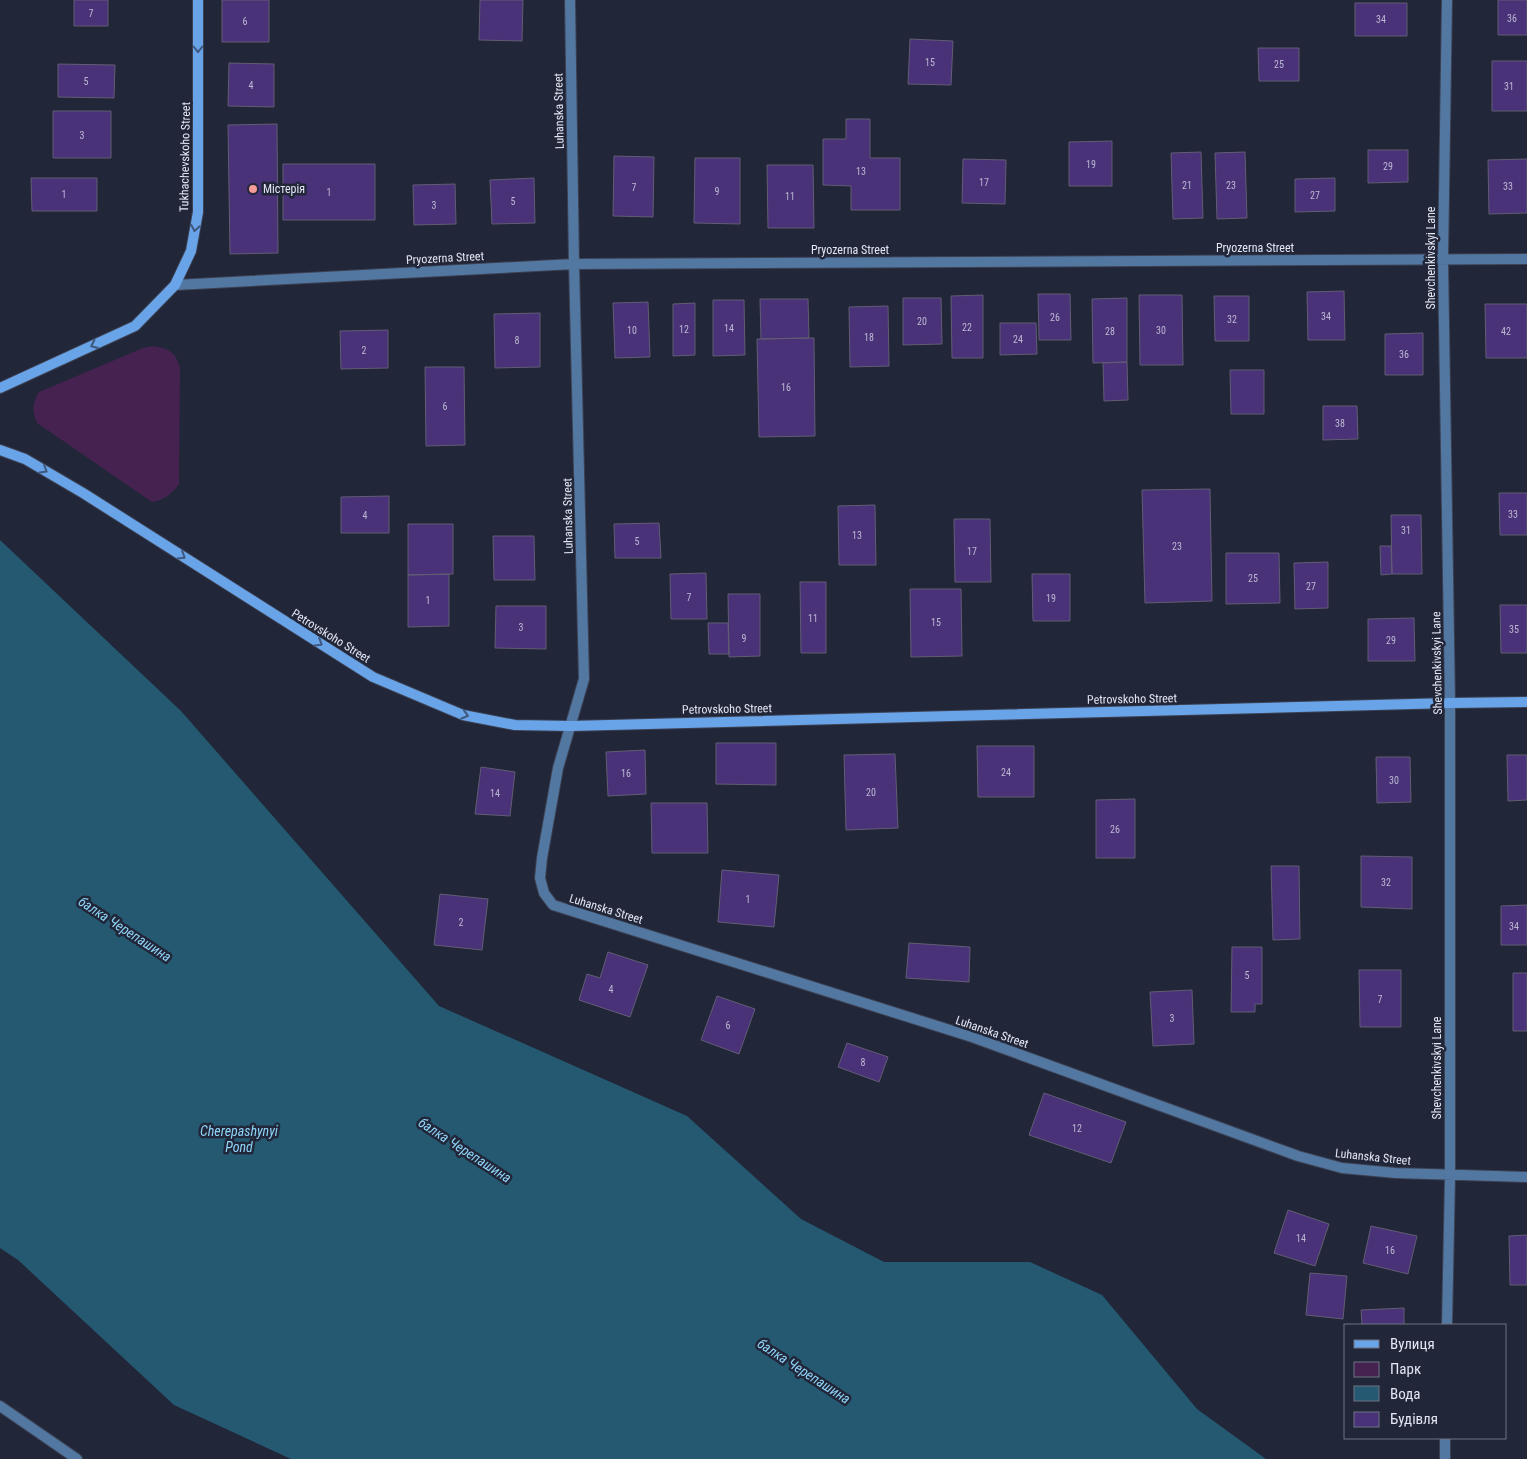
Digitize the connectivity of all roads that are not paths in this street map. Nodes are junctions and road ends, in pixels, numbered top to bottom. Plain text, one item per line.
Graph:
1 (198, 0) edge
2 (570, 0) edge
3 (1447, 0) edge
4 (1443, 260) junction
5 (1527, 260) edge
6 (574, 264) junction
7 (175, 285) junction
8 (0, 388) edge
9 (0, 450) edge
10 (1527, 702) edge
11 (1450, 703) junction
12 (571, 726) junction
13 (1450, 1176) junction
14 (1527, 1177) edge
15 (1447, 1324) edge
16 (0, 1406) edge
17 (1445, 1439) edge
18 (77, 1459) edge
19 (1445, 1459) edge

1 -> 7 main road, Tukhachevskoho Street
2 - 6 street, Luhanska Street
3 - 4 street, Shevchenkivskyi Lane
4 - 5 street, Pryozerna Street
4 - 6 street, Pryozerna Street
4 - 11 street, Shevchenkivskyi Lane
6 - 7 street, Pryozerna Street
6 - 12 street, Luhanska Street
7 -> 8 main road, Tukhachevskoho Street
9 -> 12 main road, Petrovskoho Street
10 - 11 main road, Petrovskoho Street
11 - 12 main road, Petrovskoho Street
11 - 13 street, Shevchenkivskyi Lane
12 - 13 street, Luhanska Street
13 - 14 street, Luhanska Street
13 - 15 street, Shevchenkivskyi Lane
16 - 18 street
17 - 19 street

